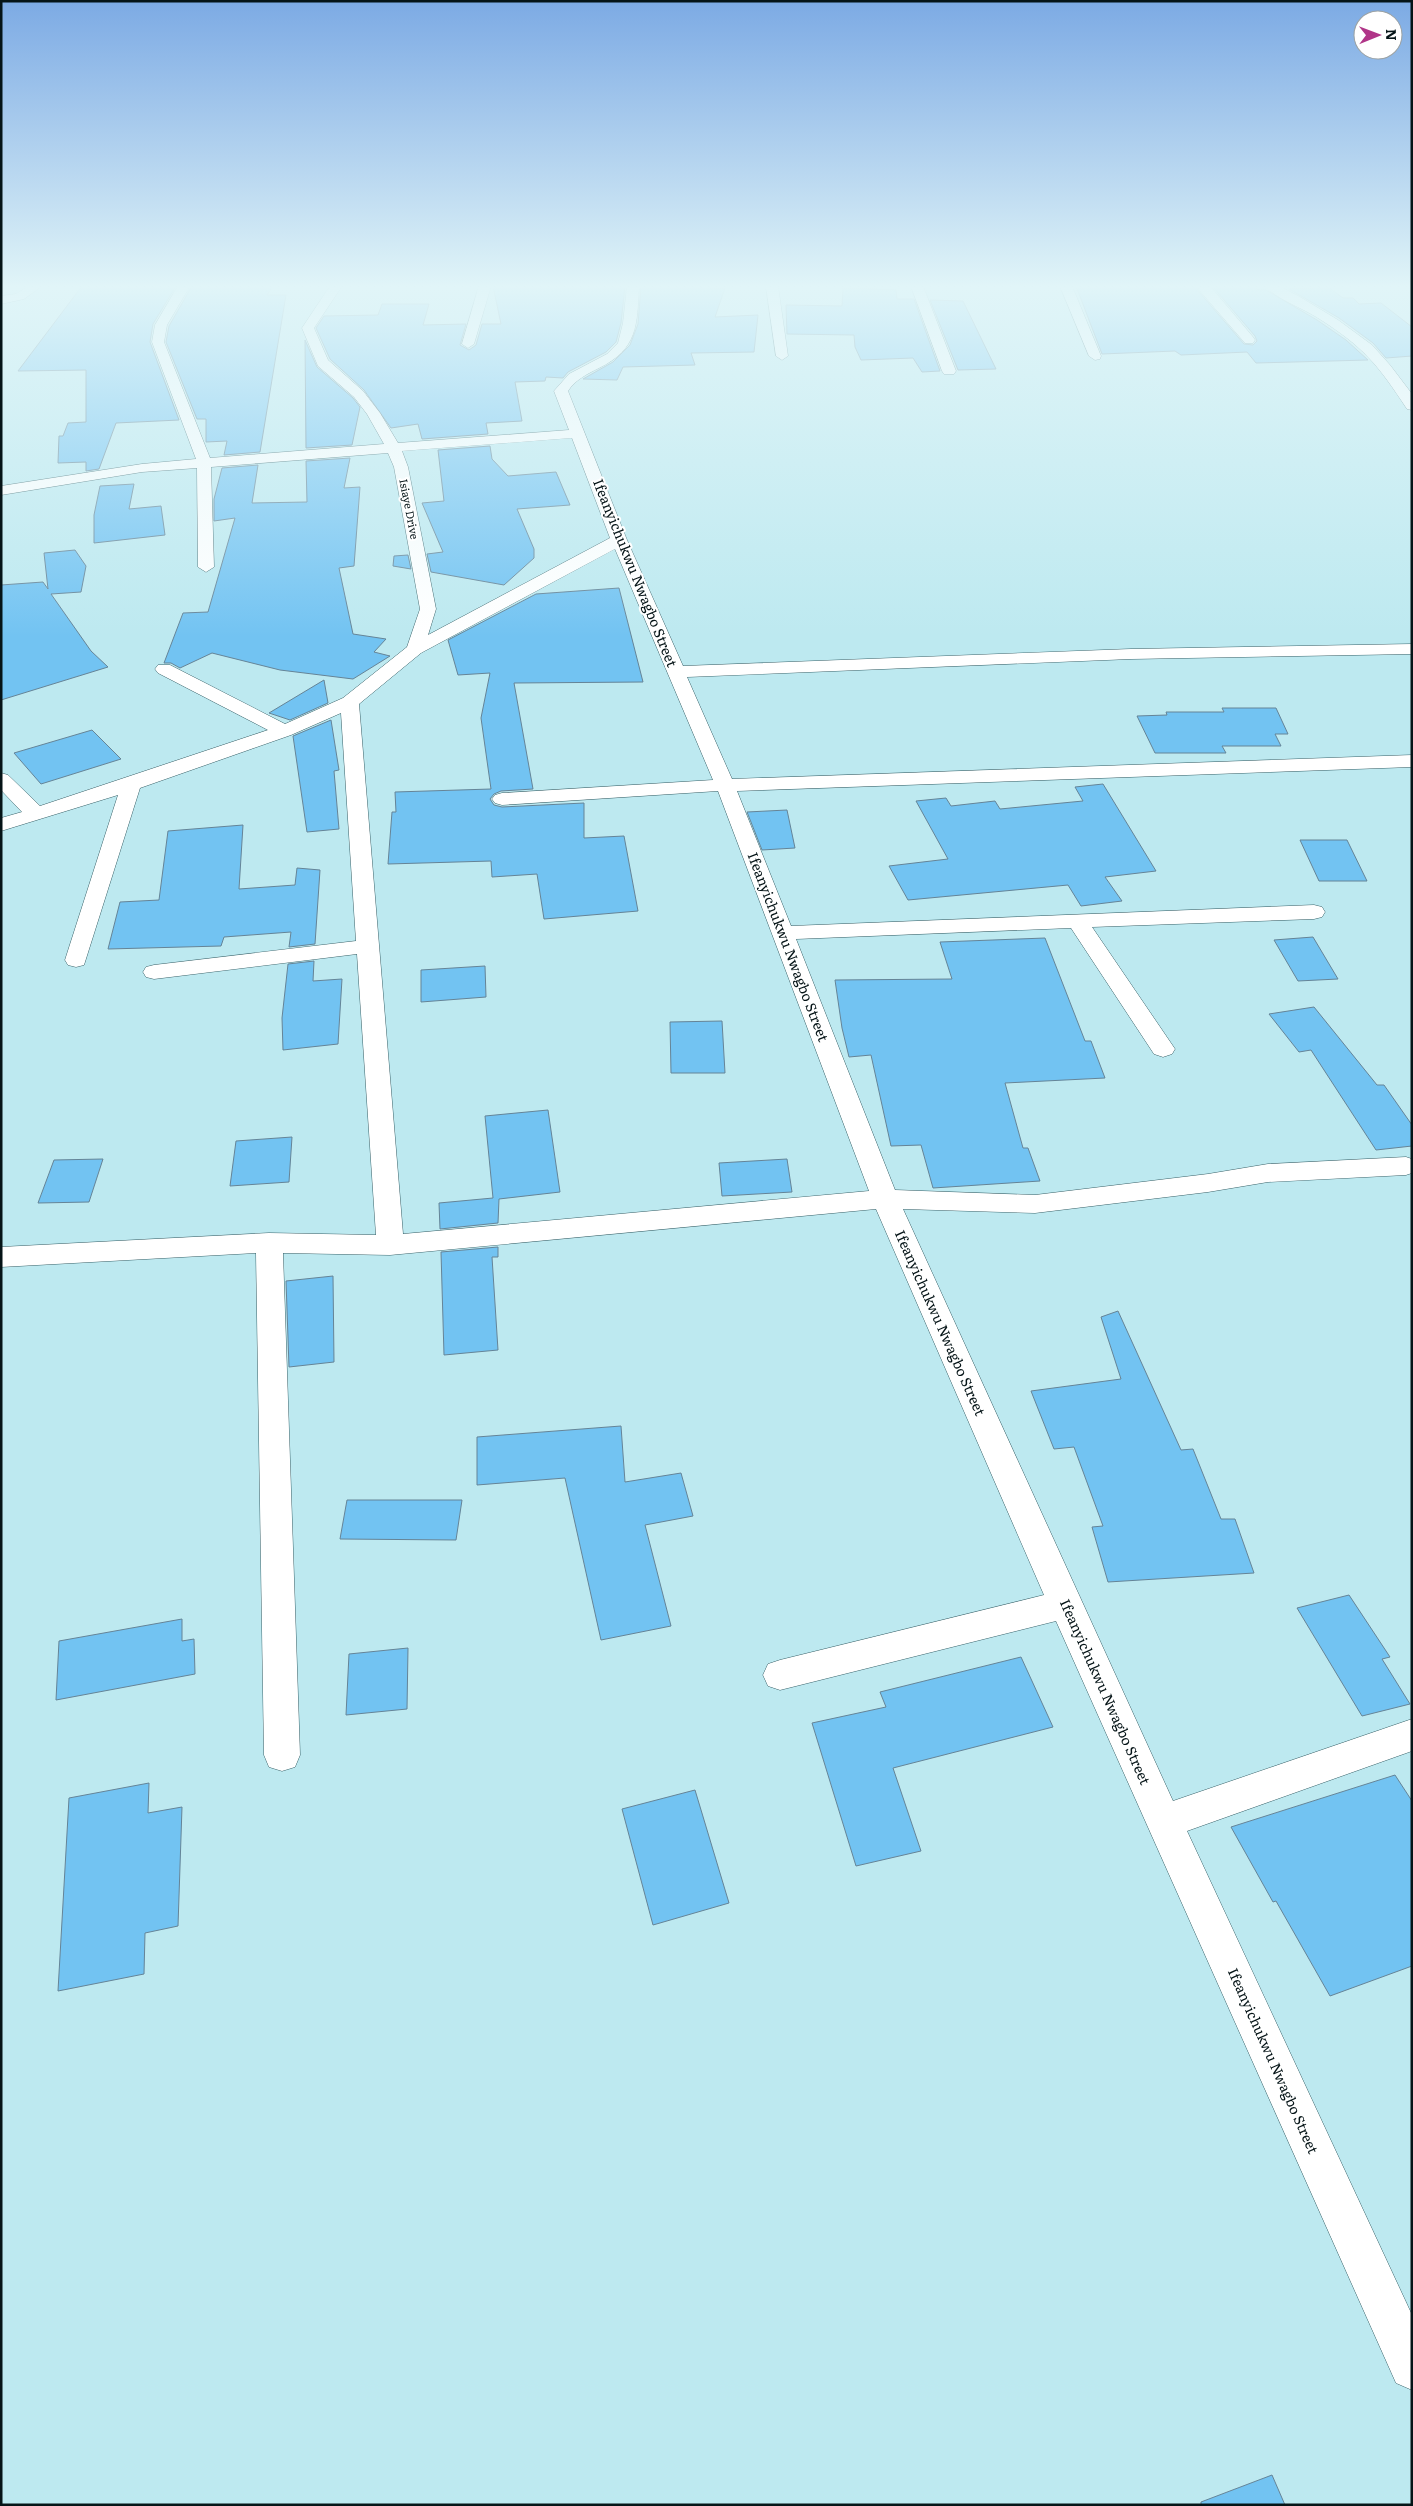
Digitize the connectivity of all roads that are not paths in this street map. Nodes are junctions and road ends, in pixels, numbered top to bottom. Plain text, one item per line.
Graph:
1 (181, 403) edge
2 (365, 403) edge
3 (566, 403) edge
4 (579, 433) junction
5 (394, 448) junction
6 (204, 462) junction
7 (1, 491) edge
8 (619, 540) junction
9 (206, 567) dead end
10 (415, 649) junction
11 (1412, 649) edge
12 (164, 669) dead end
13 (676, 672) junction
14 (350, 702) junction
15 (284, 731) junction
16 (1412, 761) edge
17 (1, 779) edge
18 (131, 784) junction
19 (725, 785) junction
20 (502, 799) dead end
21 (35, 813) junction
22 (1, 824) edge
23 (1314, 912) dead end
24 (1078, 921) junction
25 (782, 934) junction
26 (368, 946) junction
27 (76, 960) dead end
28 (154, 972) dead end
29 (1163, 1049) dead end
30 (1406, 1166) dead end
31 (885, 1199) junction
32 (269, 1243) junction
33 (390, 1245) junction
34 (1, 1257) edge
35 (1065, 1604) junction
36 (780, 1675) dead end
37 (1412, 1735) edge
38 (282, 1755) dead end
39 (1164, 1822) junction
40 (1412, 2367) edge

1 - 6 street
2 - 5 street, Isiaye Drive
3 - 4 street, Ifeanyichukwu Nwagbo Street
4 - 5 street
4 - 8 street, Ifeanyichukwu Nwagbo Street
5 - 6 street
5 - 10 street, Isiaye Drive
6 - 7 street
6 - 9 street
8 - 10 street
8 - 13 street, Ifeanyichukwu Nwagbo Street
10 - 14 street
11 - 13 street
12 - 15 street
13 - 19 street, Ifeanyichukwu Nwagbo Street
14 - 15 street
14 - 26 street
15 - 18 street
16 - 19 street
17 - 21 street
18 - 21 street
18 - 27 street
19 - 20 street
19 - 25 street, Ifeanyichukwu Nwagbo Street
21 - 22 street
23 - 24 street
24 - 25 street
24 - 29 street
25 - 31 street, Ifeanyichukwu Nwagbo Street
26 - 28 street
26 - 33 street
30 - 31 street
31 - 33 street
31 - 35 street, Ifeanyichukwu Nwagbo Street
32 - 33 street
32 - 34 street
32 - 38 street
35 - 36 street
35 - 39 street, Ifeanyichukwu Nwagbo Street
37 - 39 street
39 - 40 street, Ifeanyichukwu Nwagbo Street

